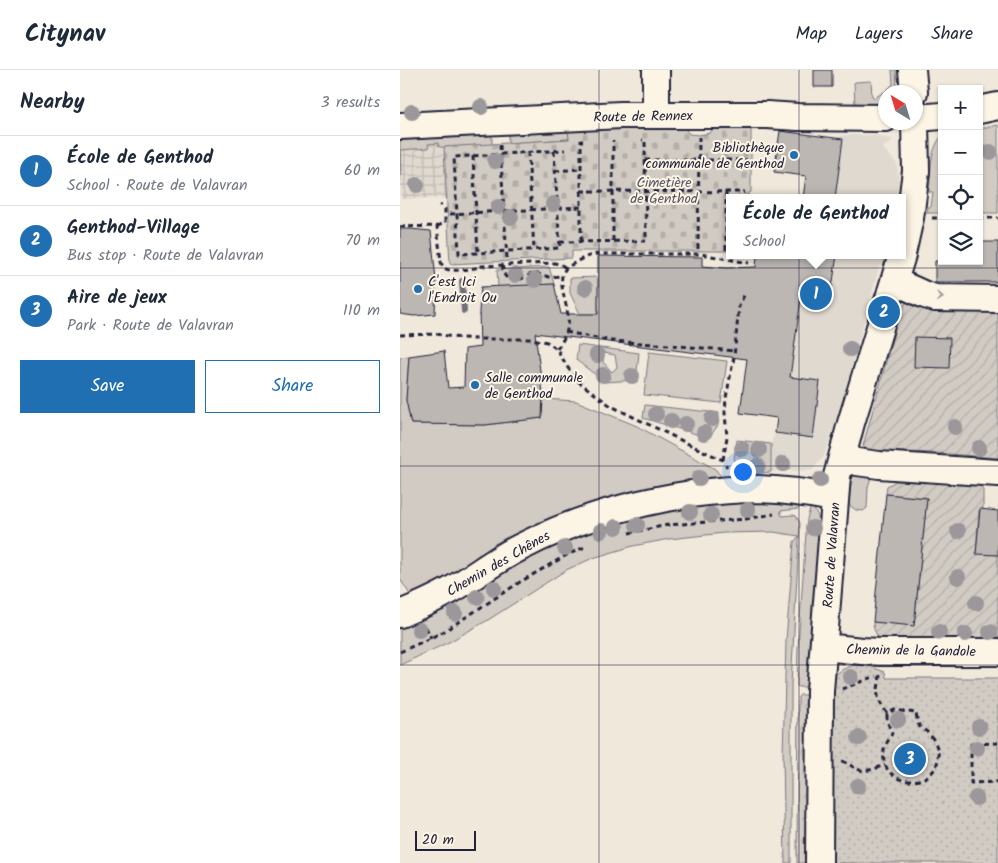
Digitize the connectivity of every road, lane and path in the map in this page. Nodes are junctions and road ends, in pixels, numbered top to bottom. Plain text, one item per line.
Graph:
1 (656, 70) edge
2 (912, 70) edge
3 (913, 85) edge
4 (998, 106) edge
5 (983, 109) edge
6 (656, 115) junction
7 (938, 116) edge
8 (923, 117) edge
9 (878, 118) edge
10 (400, 126) edge
11 (915, 130) edge
12 (699, 135) dead end
13 (645, 140) dead end
14 (581, 141) dead end
15 (613, 141) dead end
16 (500, 144) dead end
17 (565, 150) dead end
18 (554, 151) junction
19 (528, 152) junction
20 (500, 154) junction
21 (473, 156) junction
22 (645, 160) junction
23 (699, 160) junction
24 (747, 160) dead end
25 (581, 169) junction
26 (555, 171) junction
27 (581, 191) junction
28 (613, 191) junction
29 (646, 191) junction
30 (698, 191) junction
31 (726, 191) junction
32 (745, 192) dead end
33 (440, 205) dead end
34 (581, 207) junction
35 (558, 208) junction
36 (531, 210) junction
37 (504, 211) junction
38 (476, 212) junction
39 (457, 213) junction
40 (450, 214) dead end
41 (983, 218) edge
42 (998, 218) edge
43 (437, 226) junction
44 (400, 227) edge
45 (906, 236) edge
46 (581, 241) junction
47 (613, 241) junction
48 (560, 242) junction
49 (534, 249) junction
50 (698, 249) dead end
51 (506, 251) junction
52 (726, 251) dead end
53 (478, 253) junction
54 (507, 259) dead end
55 (726, 259) edge
56 (728, 259) edge
57 (901, 259) edge
58 (749, 263) dead end
59 (502, 265) junction
60 (566, 268) junction
61 (562, 276) junction
62 (894, 281) junction
63 (745, 293) dead end
64 (998, 298) edge
65 (566, 332) junction
66 (400, 335) edge
67 (557, 349) junction
68 (735, 351) junction
69 (842, 458) junction
70 (723, 460) junction
71 (998, 473) edge
72 (731, 474) dead end
73 (834, 498) junction
74 (775, 514) dead end
75 (621, 534) dead end
76 (593, 544) dead end
77 (400, 614) edge
78 (824, 647) junction
79 (400, 652) edge
80 (998, 652) edge
81 (834, 691) dead end
82 (887, 713) junction
83 (998, 743) edge
84 (836, 756) dead end
85 (885, 765) junction
86 (998, 782) edge
87 (820, 863) edge

1 - 6 street
2 - 3 street
4 - 5 street
6 - 9 street, Route de Rennex
6 - 10 street, Route de Rennex
7 - 8 street
11 - 45 street, Route de Valavran
12 - 23 path
13 - 22 path
14 - 25 path
15 - 28 path
16 - 20 path
17 - 18 path
18 - 19 path
18 - 26 path
19 - 20 path
19 - 36 path
20 - 21 path
20 - 37 path
21 - 38 path
21 - 39 path
22 - 23 path
22 - 29 path
23 - 24 path
23 - 30 path
25 - 26 path
25 - 27 path
26 - 35 path
27 - 28 path
27 - 34 path
28 - 29 path
28 - 47 path
29 - 30 path
29 - 47 path
30 - 31 path
30 - 50 path
31 - 32 path
31 - 52 path
33 - 43 path
34 - 35 path
34 - 46 path
35 - 36 path
35 - 48 path
36 - 37 path
36 - 49 path
37 - 38 path
37 - 51 path
38 - 39 path
38 - 53 path
39 - 40 path
39 - 53 path
41 - 42 path
43 - 44 path
43 - 59 path
46 - 47 path
46 - 48 path
48 - 49 path
49 - 51 path
51 - 53 path
51 - 54 path
55 - 60 path
56 - 58 path
57 - 62 street, Route de Valavran
59 - 60 path
59 - 61 path
60 - 61 path
61 - 65 path
62 -> 64 street
62 - 69 street, Route de Valavran
63 - 68 path
65 - 67 path
65 - 68 path
66 - 67 path
67 - 70 path
68 - 70 path
69 - 71 street
69 - 73 street, Route de Valavran
70 - 72 path
73 - 77 street, Chemin des Chênes
73 - 78 street, Route de Valavran
74 - 75 path
76 - 79 path
78 - 80 street, Chemin de la Gandole
78 - 87 street, Route de Valavran
81 - 82 path
82 - 85 path
82 - 85 path
83 - 86 path
84 - 85 path

